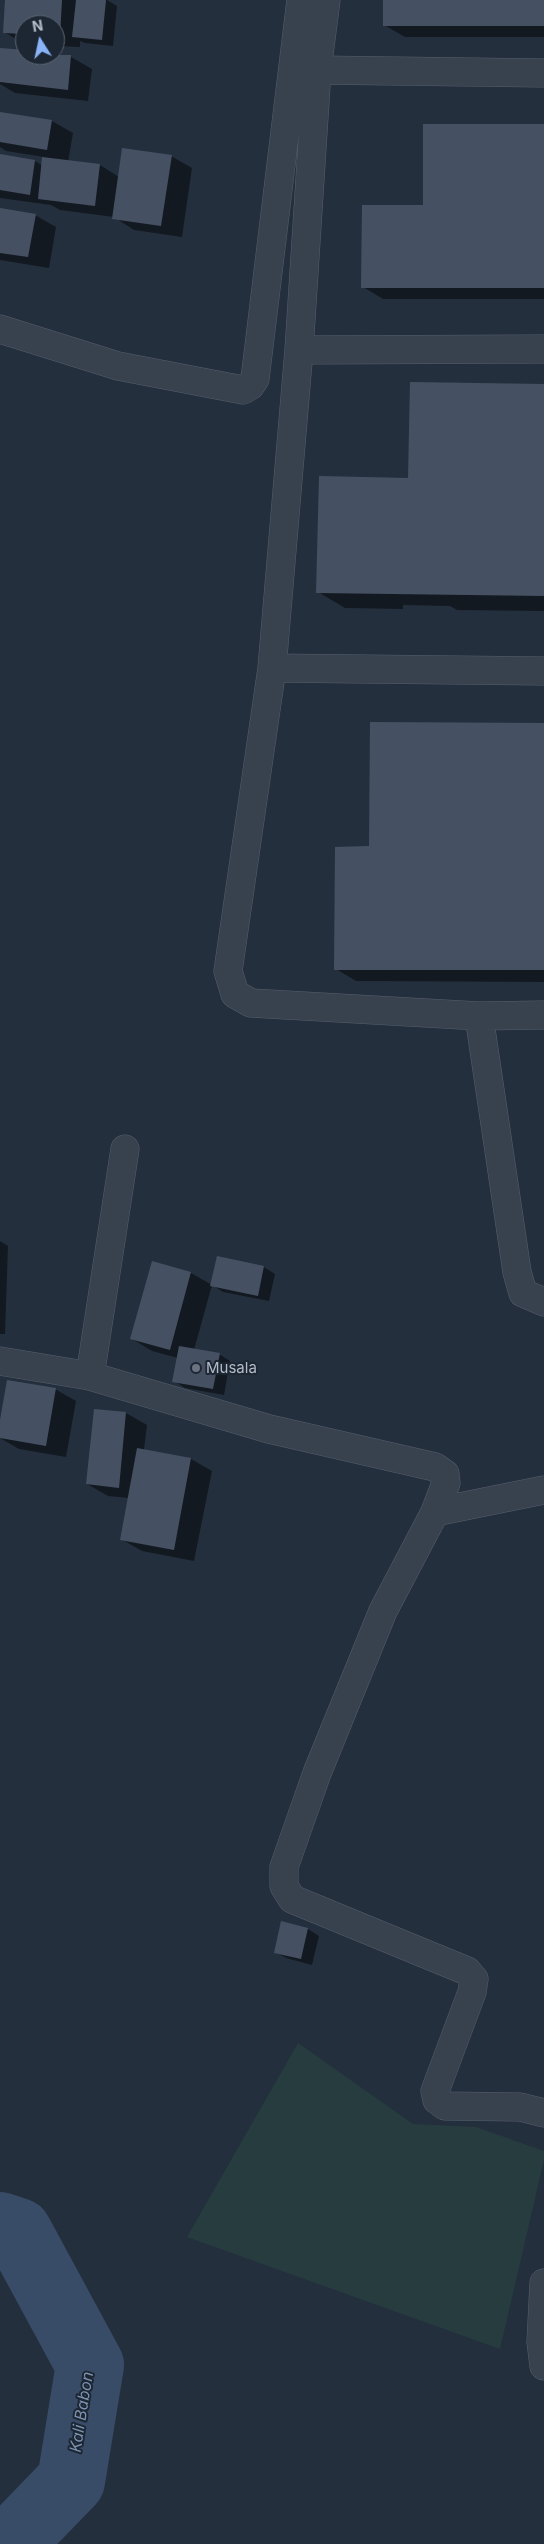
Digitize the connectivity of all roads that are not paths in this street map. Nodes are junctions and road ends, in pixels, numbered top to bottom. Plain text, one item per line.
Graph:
1 (301, 0) edge
2 (326, 0) edge
3 (317, 70) junction
4 (544, 73) edge
5 (0, 329) edge
6 (544, 349) edge
7 (299, 350) junction
8 (272, 668) junction
9 (544, 671) edge
10 (544, 1015) edge
11 (479, 1016) junction
12 (125, 1149) dead end
13 (544, 1302) edge
14 (0, 1361) edge
15 (90, 1376) junction
16 (544, 1490) edge
17 (435, 1512) junction
18 (544, 2114) edge
19 (544, 2283) edge
20 (544, 2366) edge

1 - 5 street
2 - 3 street
3 - 4 street
3 - 7 street
6 - 7 street
7 - 8 street
8 - 9 street
8 - 11 street
10 - 11 street
11 - 13 street
12 - 15 street
14 - 15 street
15 - 17 street
16 - 17 street
17 - 18 street
19 - 20 street

